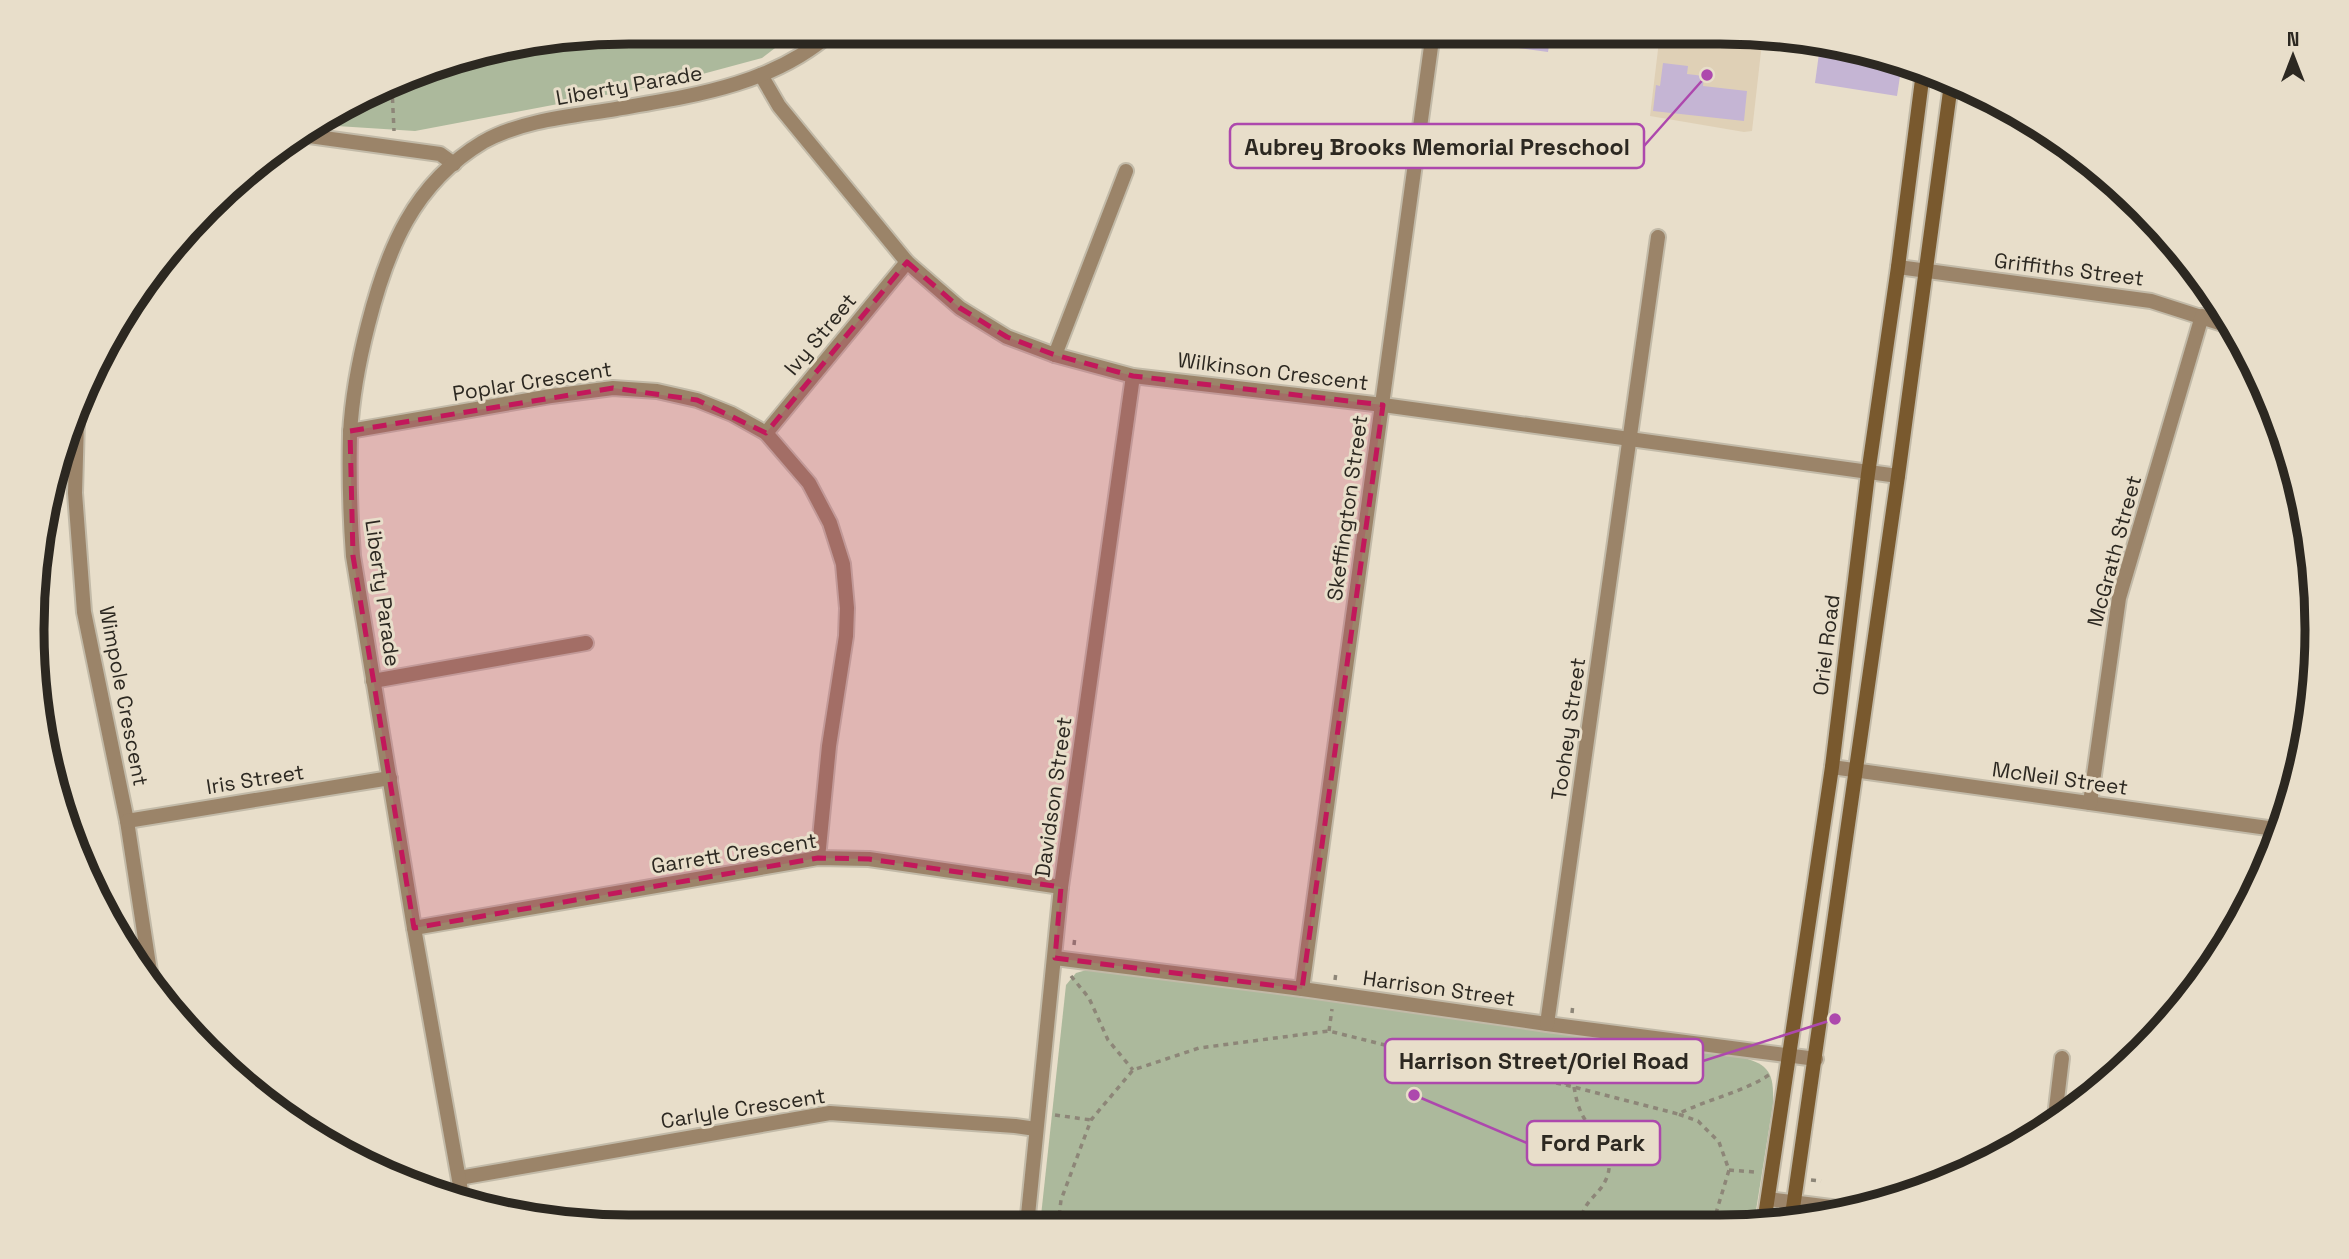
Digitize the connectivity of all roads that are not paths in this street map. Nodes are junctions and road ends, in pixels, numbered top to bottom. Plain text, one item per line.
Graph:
1 (816, 44) edge
2 (1431, 44) edge
3 (761, 75) junction
4 (1922, 80) edge
5 (1950, 91) edge
6 (313, 136) edge
7 (454, 164) junction
8 (1126, 171) dead end
9 (1658, 237) dead end
10 (907, 262) junction
11 (1898, 267) junction
12 (1926, 272) junction
13 (2202, 316) junction
14 (2218, 322) edge
15 (1055, 355) junction
16 (1133, 376) junction
17 (1383, 405) junction
18 (350, 432) junction
19 (766, 433) junction
20 (77, 437) edge
21 (1629, 439) junction
22 (1868, 474) junction
23 (1899, 476) junction
24 (586, 643) dead end
25 (373, 681) junction
26 (1832, 767) junction
27 (1855, 771) junction
28 (390, 778) junction
29 (2090, 803) junction
30 (127, 821) junction
31 (2270, 829) edge
32 (818, 858) junction
33 (1061, 887) junction
34 (414, 928) junction
35 (1055, 958) junction
36 (150, 966) edge
37 (1302, 989) junction
38 (1547, 1024) junction
39 (1789, 1055) junction
40 (2062, 1058) dead end
41 (1816, 1059) junction
42 (2056, 1109) edge
43 (1036, 1129) junction
44 (458, 1178) junction
45 (460, 1190) edge
46 (1768, 1199) junction
47 (1794, 1203) junction
48 (1821, 1206) edge
49 (1793, 1210) edge
50 (1766, 1213) edge
51 (1028, 1215) edge

1 - 3 street, Liberty Parade
2 - 17 street, Skeffington Street
3 - 7 street, Liberty Parade
3 - 10 street, Wilkinson Crescent
4 - 11 main road, Oriel Road
5 - 12 main road
6 - 7 street
7 - 18 street, Liberty Parade
8 - 15 street
9 - 21 street, Toohey Street
10 - 15 street, Wilkinson Crescent
10 - 19 street, Ivy Street
11 - 12 street, Griffiths Street
11 - 22 main road, Oriel Road
12 - 13 street, Griffiths Street
12 - 23 main road
13 - 14 street, Griffiths Street
13 - 29 street, McGrath Street
15 - 16 street, Wilkinson Crescent
16 - 17 street, Wilkinson Crescent
16 - 33 street, Davidson Street
17 - 21 street, Wilkinson Crescent
17 - 37 street, Skeffington Street
18 - 19 street, Poplar Crescent
18 - 25 street, Liberty Parade
19 - 32 street, Poplar Crescent
20 - 30 street, Wimpole Crescent
21 - 22 street, Wilkinson Crescent
21 - 38 street, Toohey Street
22 - 23 street, Wilkinson Crescent
22 - 26 main road, Oriel Road
23 - 27 main road
24 - 25 street
25 - 28 street, Liberty Parade
26 - 27 street, McNeil Street
26 - 39 main road, Oriel Road
27 - 29 street, McNeil Street
27 - 41 main road
28 - 30 street, Iris Street
28 - 34 street, Liberty Parade
29 - 31 street, McNeil Street
30 - 36 street, Wimpole Crescent
32 - 33 street, Garrett Crescent
32 - 34 street, Garrett Crescent
33 - 35 street, Davidson Street
34 - 44 street, Liberty Parade
35 - 37 street, Harrison Street
35 - 43 street, Davidson Street
37 - 38 street, Harrison Street
38 - 39 street, Harrison Street
39 - 41 street, Harrison Street
39 - 46 main road, Oriel Road
40 - 42 street
41 - 47 main road
43 - 44 street, Carlyle Crescent
43 - 51 street, Davidson Street
44 - 45 street, Liberty Parade
46 - 47 street
46 - 50 main road, Oriel Road
47 - 48 street
47 - 49 main road

